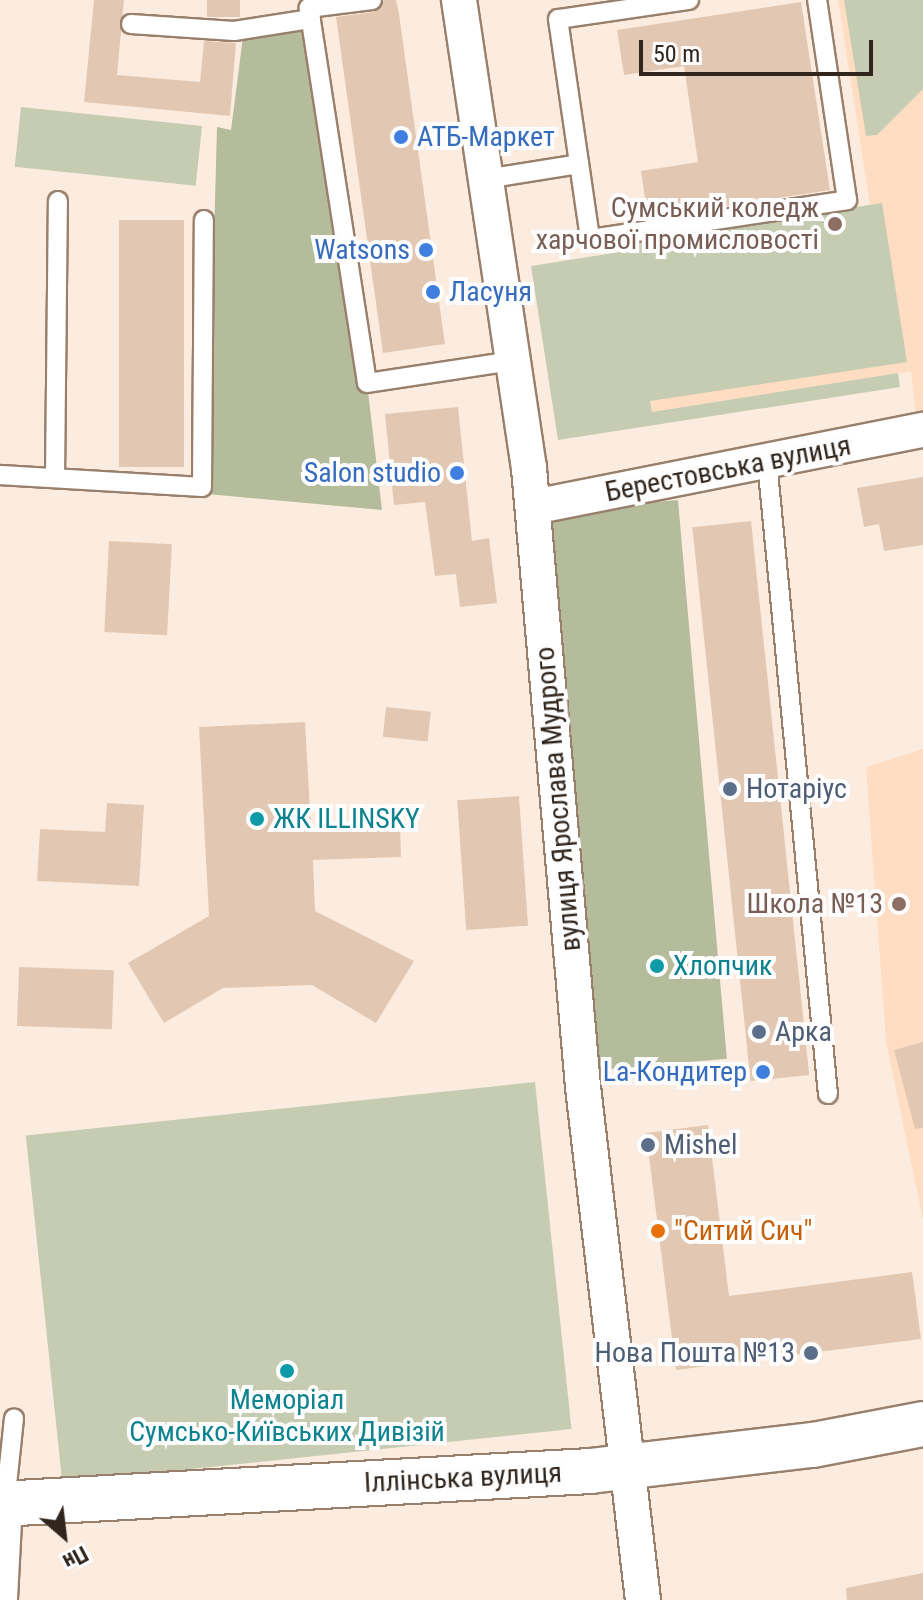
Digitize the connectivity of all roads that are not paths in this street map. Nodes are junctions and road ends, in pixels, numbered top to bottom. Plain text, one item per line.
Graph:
1 (372, 0) edge
2 (459, 0) edge
3 (689, 0) edge
4 (817, 0) edge
5 (311, 19) junction
6 (131, 24) dead end
7 (579, 164) junction
8 (486, 179) junction
9 (58, 201) dead end
10 (204, 220) dead end
11 (512, 361) junction
12 (923, 430) edge
13 (767, 461) junction
14 (0, 475) edge
15 (55, 478) junction
16 (533, 507) junction
17 (828, 1094) dead end
18 (14, 1418) dead end
19 (923, 1424) edge
20 (628, 1467) junction
21 (2, 1504) edge
22 (0, 1598) edge
23 (643, 1600) edge

1 - 5 lane
2 - 8 street, вулиця Ярослава Мудрого
3 - 7 lane
4 - 7 lane
5 - 6 lane
5 - 11 lane
7 - 8 lane
8 - 11 street, вулиця Ярослава Мудрого
9 - 15 lane
10 - 15 lane
11 - 16 street, вулиця Ярослава Мудрого
12 - 13 street, Берестовська вулиця
13 - 16 street, Берестовська вулиця
13 - 17 lane
14 - 15 lane
16 - 20 street, вулиця Ярослава Мудрого
18 - 21 lane
19 - 20 main road, Іллінська вулиця
20 - 21 main road, Іллінська вулиця
20 - 23 street, вулиця Ярослава Мудрого
21 - 22 street

